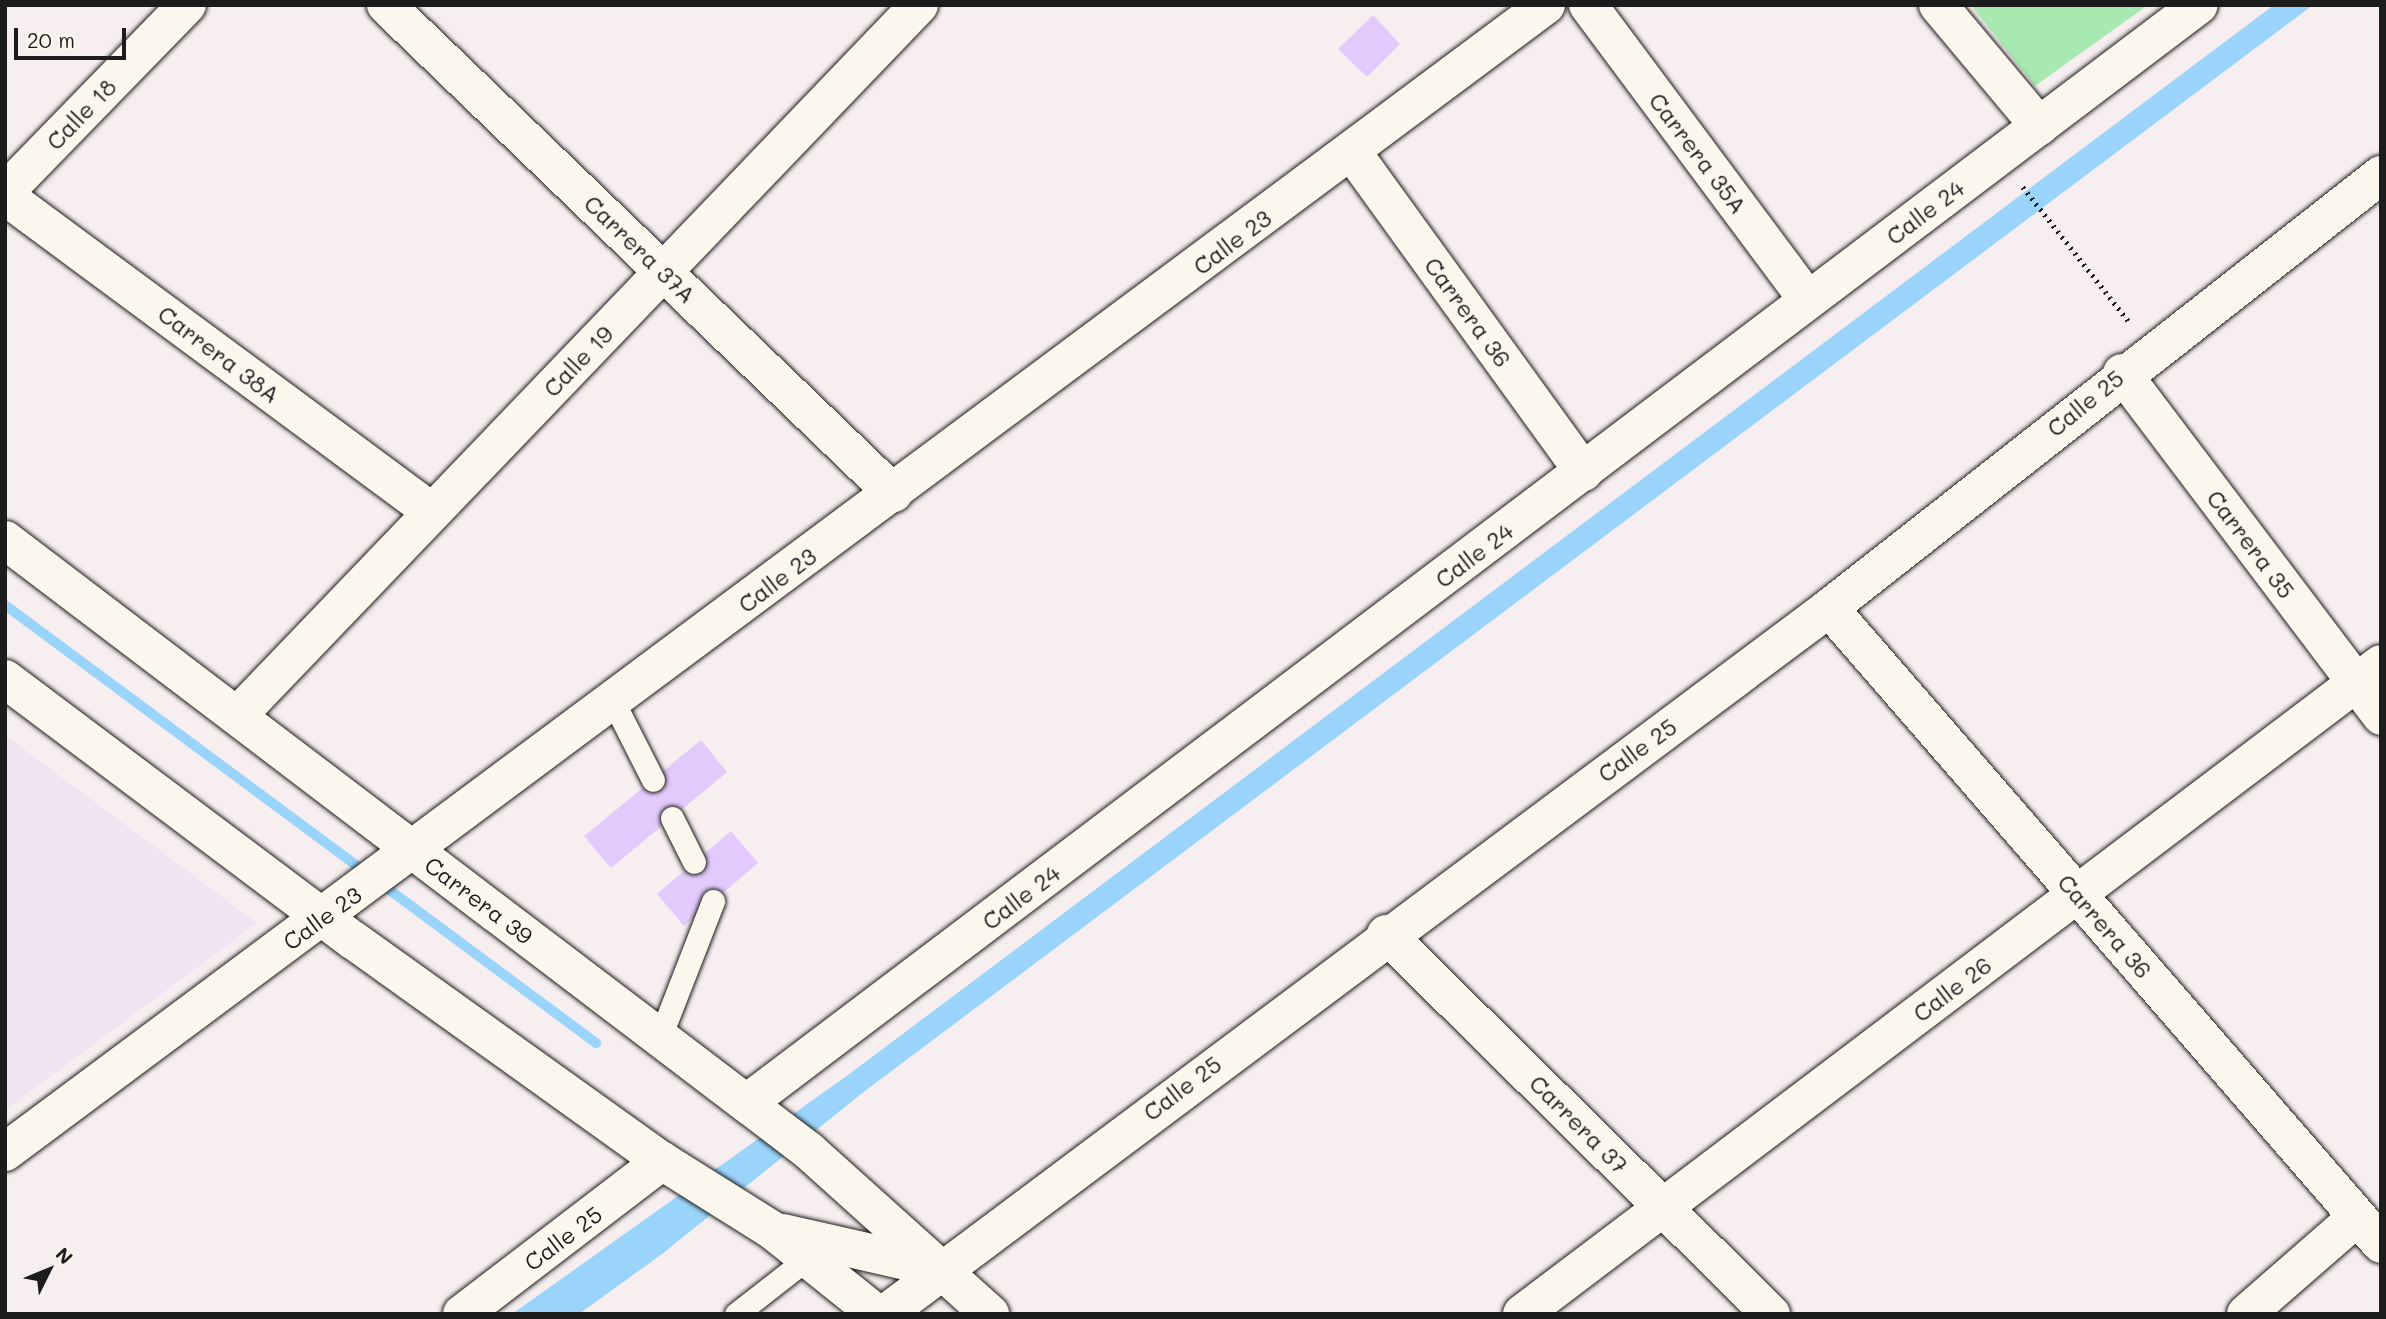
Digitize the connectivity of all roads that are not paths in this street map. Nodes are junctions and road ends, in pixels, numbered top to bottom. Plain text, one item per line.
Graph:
1 (187, 5) edge
2 (386, 5) edge
3 (919, 5) edge
4 (1546, 5) edge
5 (1588, 5) edge
6 (1938, 5) edge
7 (2199, 5) edge
8 (2039, 126) junction
9 (1352, 152) junction
10 (2381, 175) edge
11 (5, 194) edge
12 (664, 272) junction
13 (1808, 300) junction
14 (2137, 362) junction
15 (1584, 472) junction
16 (893, 493) junction
17 (432, 512) junction
18 (5, 540) edge
19 (1829, 608) junction
20 (2368, 673) edge
21 (5, 679) edge
22 (614, 703) junction
23 (237, 716) junction
24 (2381, 716) edge
25 (653, 780) dead end
26 (672, 818) dead end
27 (401, 862) junction
28 (694, 862) dead end
29 (2078, 894) junction
30 (713, 901) dead end
31 (330, 912) junction
32 (1386, 934) junction
33 (660, 1037) junction
34 (755, 1109) junction
35 (5, 1152) edge
36 (676, 1169) junction
37 (1663, 1207) junction
38 (2369, 1230) edge
39 (820, 1250) junction
40 (944, 1269) junction
41 (461, 1314) edge
42 (737, 1314) edge
43 (877, 1314) edge
44 (885, 1314) edge
45 (990, 1314) edge
46 (1522, 1314) edge
47 (1771, 1314) edge
48 (2246, 1314) edge

1 - 11 street, Calle 18
2 - 12 street, Carrera 37A
3 - 12 street, Calle 19
4 - 9 street, Calle 23
5 - 13 street, Carrera 35A
6 - 8 street
7 - 8 street, Calle 24
8 - 13 street, Calle 24
9 - 15 street, Carrera 36
9 - 16 street, Calle 23
10 - 14 street, Calle 25
11 - 17 street, Carrera 38A
12 - 16 street, Carrera 37A
12 - 17 street, Calle 19
13 - 15 street, Calle 24
14 - 19 street, Calle 25
14 - 20 street, Carrera 35
15 - 34 street, Calle 24
16 - 22 street, Calle 23
17 - 23 street, Calle 19
18 - 23 street, Carrera 39
19 - 29 street, Carrera 36
19 - 32 street, Calle 25
20 - 24 street, Carrera 35
20 - 29 street, Calle 26
21 - 31 street
22 - 25 lane
22 - 27 street, Calle 23
23 - 27 street, Carrera 39
26 - 28 lane
27 - 31 street, Calle 23
27 - 33 street, Carrera 39
29 - 37 street, Calle 26
29 - 38 street, Carrera 36
30 - 33 lane
31 - 35 street, Calle 23
31 - 36 street
32 - 37 street, Carrera 37
32 - 40 street, Calle 25
33 - 34 street, Carrera 39
34 - 40 street, Carrera 39
36 - 39 street
36 - 41 street, Calle 25
37 - 46 street, Calle 26
37 - 47 street, Carrera 37
38 - 48 street
39 - 40 street
39 - 42 lane
39 - 43 street
40 - 44 street, Calle 25
40 - 45 street, Carrera 39

